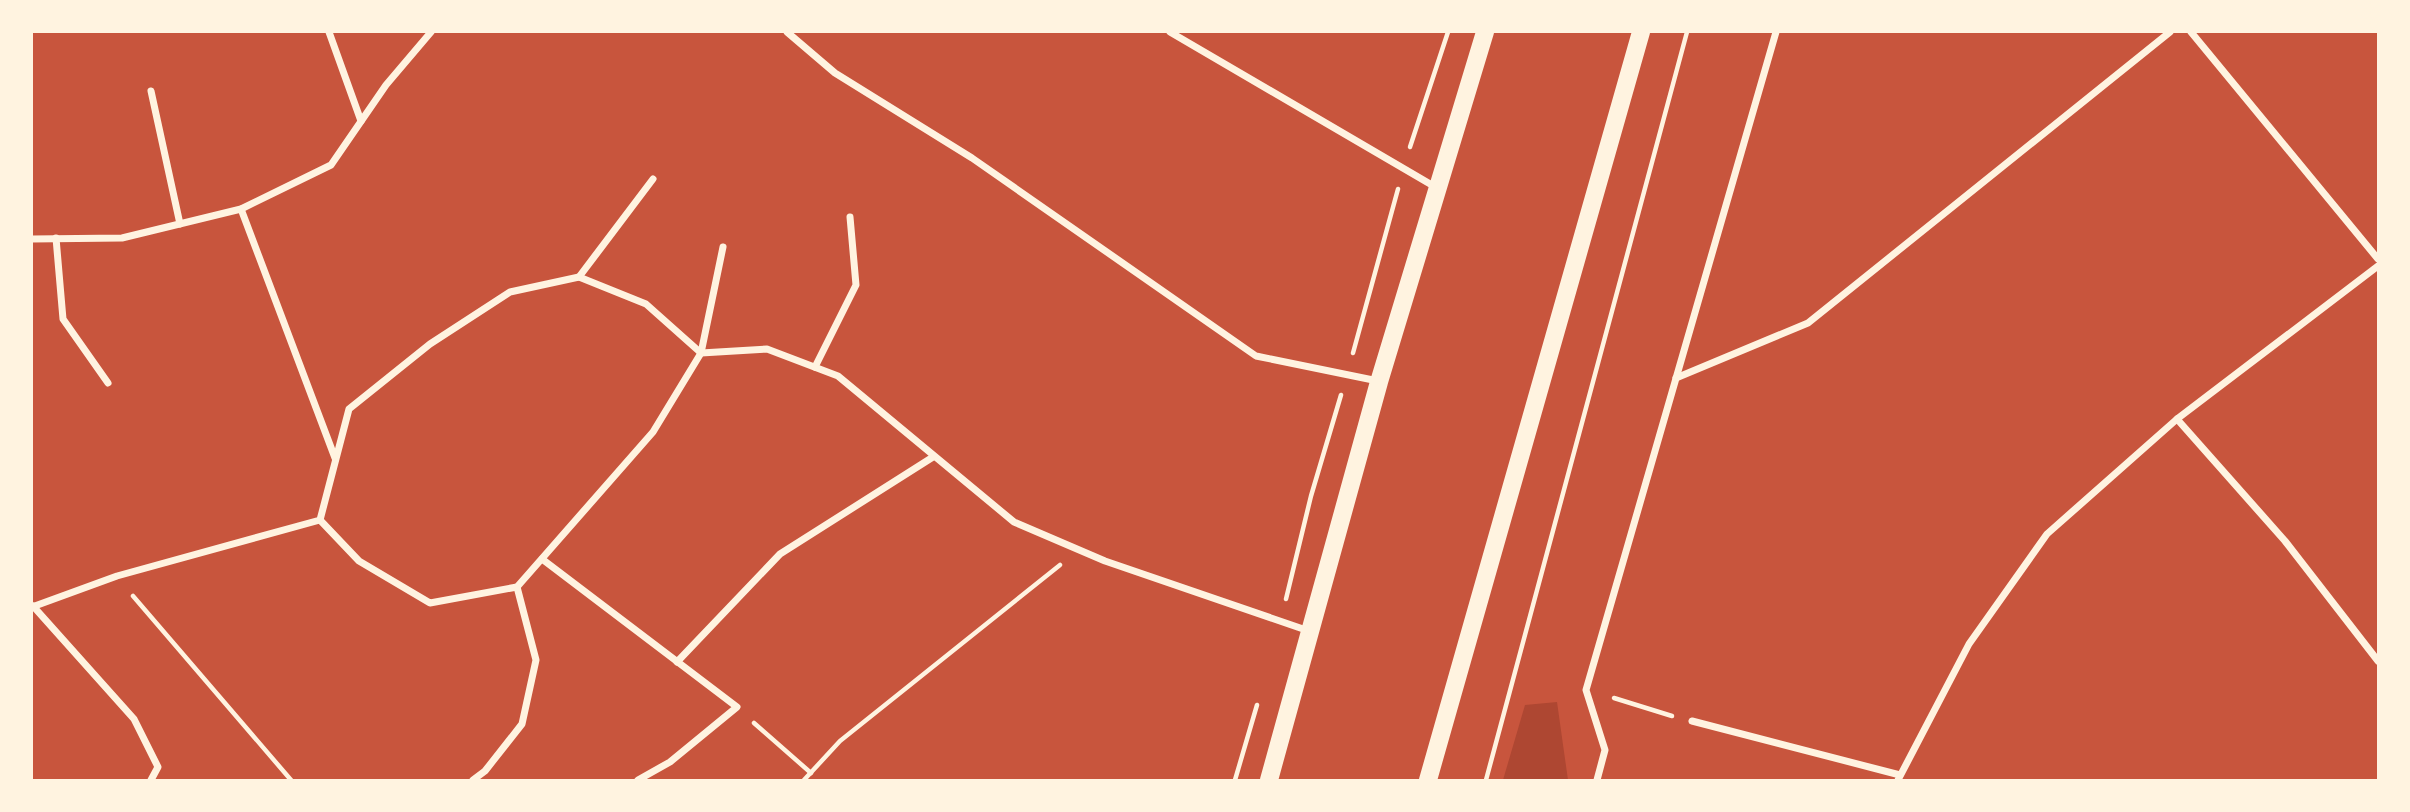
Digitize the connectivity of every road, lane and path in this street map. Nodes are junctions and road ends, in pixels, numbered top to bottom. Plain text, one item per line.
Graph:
1 (329, 32) edge
2 (431, 32) edge
3 (786, 32) edge
4 (1170, 32) edge
5 (1448, 32) edge
6 (1485, 32) edge
7 (1641, 32) edge
8 (1687, 32) edge
9 (1776, 32) edge
10 (2170, 32) edge
11 (2191, 32) edge
12 (151, 91) dead end
13 (361, 121) junction
14 (1404, 168) junction
15 (653, 179) dead end
16 (1438, 188) junction
17 (241, 209) junction
18 (850, 217) dead end
19 (180, 224) junction
20 (56, 238) junction
21 (32, 239) edge
22 (723, 247) dead end
23 (2378, 259) edge
24 (2378, 266) edge
25 (579, 277) junction
26 (701, 353) junction
27 (815, 367) junction
28 (1347, 375) junction
29 (1676, 378) junction
30 (1379, 382) junction
31 (108, 383) dead end
32 (2177, 419) junction
33 (933, 457) junction
34 (335, 459) junction
35 (320, 520) junction
36 (1079, 550) junction
37 (542, 559) junction
38 (117, 576) junction
39 (517, 587) junction
40 (32, 606) edge
41 (1281, 622) junction
42 (1310, 632) junction
43 (2378, 661) edge
44 (677, 662) junction
45 (1586, 690) junction
46 (1258, 701) dead end
47 (737, 708) junction
48 (1692, 721) joint
49 (485, 771) junction
50 (811, 773) junction
51 (1899, 778) edge
52 (151, 780) edge
53 (290, 780) edge
54 (473, 780) edge
55 (492, 780) edge
56 (638, 780) edge
57 (804, 780) edge
58 (1235, 780) edge
59 (1269, 780) edge
60 (1428, 780) edge
61 (1486, 780) edge
62 (1597, 780) edge

1 - 13 street
2 - 13 street
3 - 28 street
4 - 14 street
5 - 14 path
6 - 16 main road
7 - 60 main road
8 - 61 path
9 - 29 street
10 - 29 street
11 - 23 street
12 - 19 street
13 - 17 street
14 - 16 street
14 - 28 path
15 - 25 street
16 - 30 main road
17 - 19 street
17 - 34 street
18 - 27 street
19 - 20 street
20 - 21 street
20 - 31 street
22 - 26 street
24 - 32 street
25 - 26 street
25 - 34 street
26 - 27 street
26 - 37 street
27 - 33 street
28 - 30 street
28 - 41 path
29 - 45 street
30 - 42 main road
32 - 43 street
32 - 51 street
33 - 36 street
33 - 44 street
34 - 35 street
35 - 38 street
35 - 39 street
36 - 41 street
36 - 50 path
37 - 39 street
37 - 44 street
38 - 40 street
38 - 53 path
39 - 49 street
40 - 52 street
41 - 42 street
42 - 59 main road
44 - 47 street
45 - 48 path
45 - 62 street
46 - 58 path
47 - 50 path
47 - 56 street
48 - 51 street
49 - 54 street
49 - 55 street
50 - 57 path

